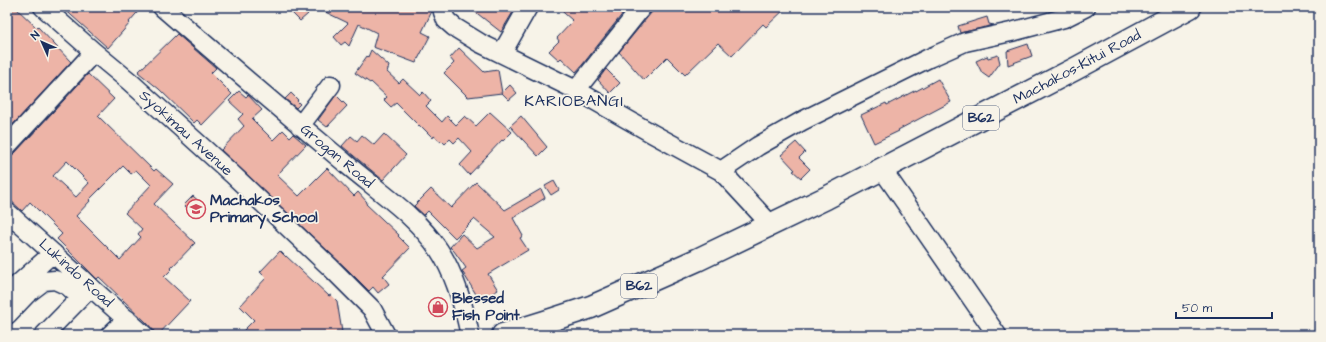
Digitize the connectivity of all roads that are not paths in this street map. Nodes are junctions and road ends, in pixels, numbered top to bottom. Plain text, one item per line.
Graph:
1 (43, 7) edge
2 (162, 7) edge
3 (442, 7) edge
4 (528, 7) edge
5 (642, 7) edge
6 (1086, 7) edge
7 (1190, 7) edge
8 (94, 52) junction
9 (502, 53) junction
10 (331, 85) dead end
11 (576, 90) junction
12 (300, 126) junction
13 (7, 146) edge
14 (882, 169) junction
15 (722, 171) junction
16 (7, 212) edge
17 (771, 224) junction
18 (52, 253) junction
19 (86, 292) junction
20 (7, 294) edge
21 (7, 315) edge
22 (127, 319) junction
23 (44, 335) edge
24 (110, 335) edge
25 (144, 335) edge
26 (386, 335) edge
27 (470, 335) edge
28 (503, 335) edge
29 (997, 335) edge

1 - 8 street, Syokimau Avenue
2 - 12 street, Grogan Road
3 - 9 street
4 - 9 street
5 - 11 street
6 - 15 street
7 - 14 highway, Machakos-Kitui Road / B62
8 - 13 street
8 - 26 street, Syokimau Avenue
9 - 11 street
10 - 12 street
11 - 15 street
12 - 27 street, Grogan Road
14 - 17 highway, Machakos-Kitui Road / B62
14 - 29 street
15 - 17 street
16 - 18 street, Lukindo Road
17 - 28 highway, B62
18 - 19 street, Lukindo Road
18 - 20 street
19 - 21 street
19 - 22 street, Lukindo Road
19 - 23 street
22 - 24 street
22 - 25 street, Lukindo Road

